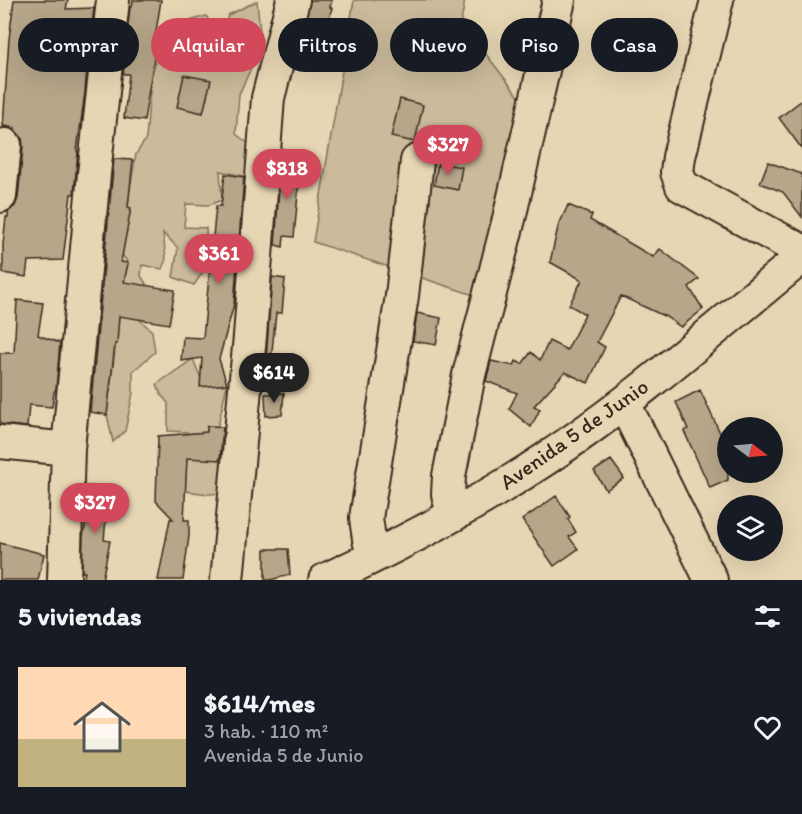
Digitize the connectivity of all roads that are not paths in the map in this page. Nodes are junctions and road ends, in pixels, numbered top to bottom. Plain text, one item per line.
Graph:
1 (113, 0) edge
2 (293, 0) edge
3 (559, 0) edge
4 (717, 0) edge
5 (5, 145) dead end
6 (417, 161) dead end
7 (0, 196) edge
8 (802, 251) edge
9 (802, 257) edge
10 (624, 403) junction
11 (0, 442) edge
12 (68, 449) junction
13 (453, 515) junction
14 (373, 557) junction
15 (64, 580) edge
16 (227, 580) edge
17 (324, 580) edge
18 (711, 580) edge

1 - 12 street
2 - 16 street
3 - 13 street
4 - 8 street
5 - 7 street
6 - 14 street
9 - 10 street, Avenida 5 de Junio
10 - 13 street, Avenida 5 de Junio
10 - 18 street
11 - 12 street
12 - 15 street
13 - 14 street, Avenida 5 de Junio
14 - 17 street, Avenida 5 de Junio

